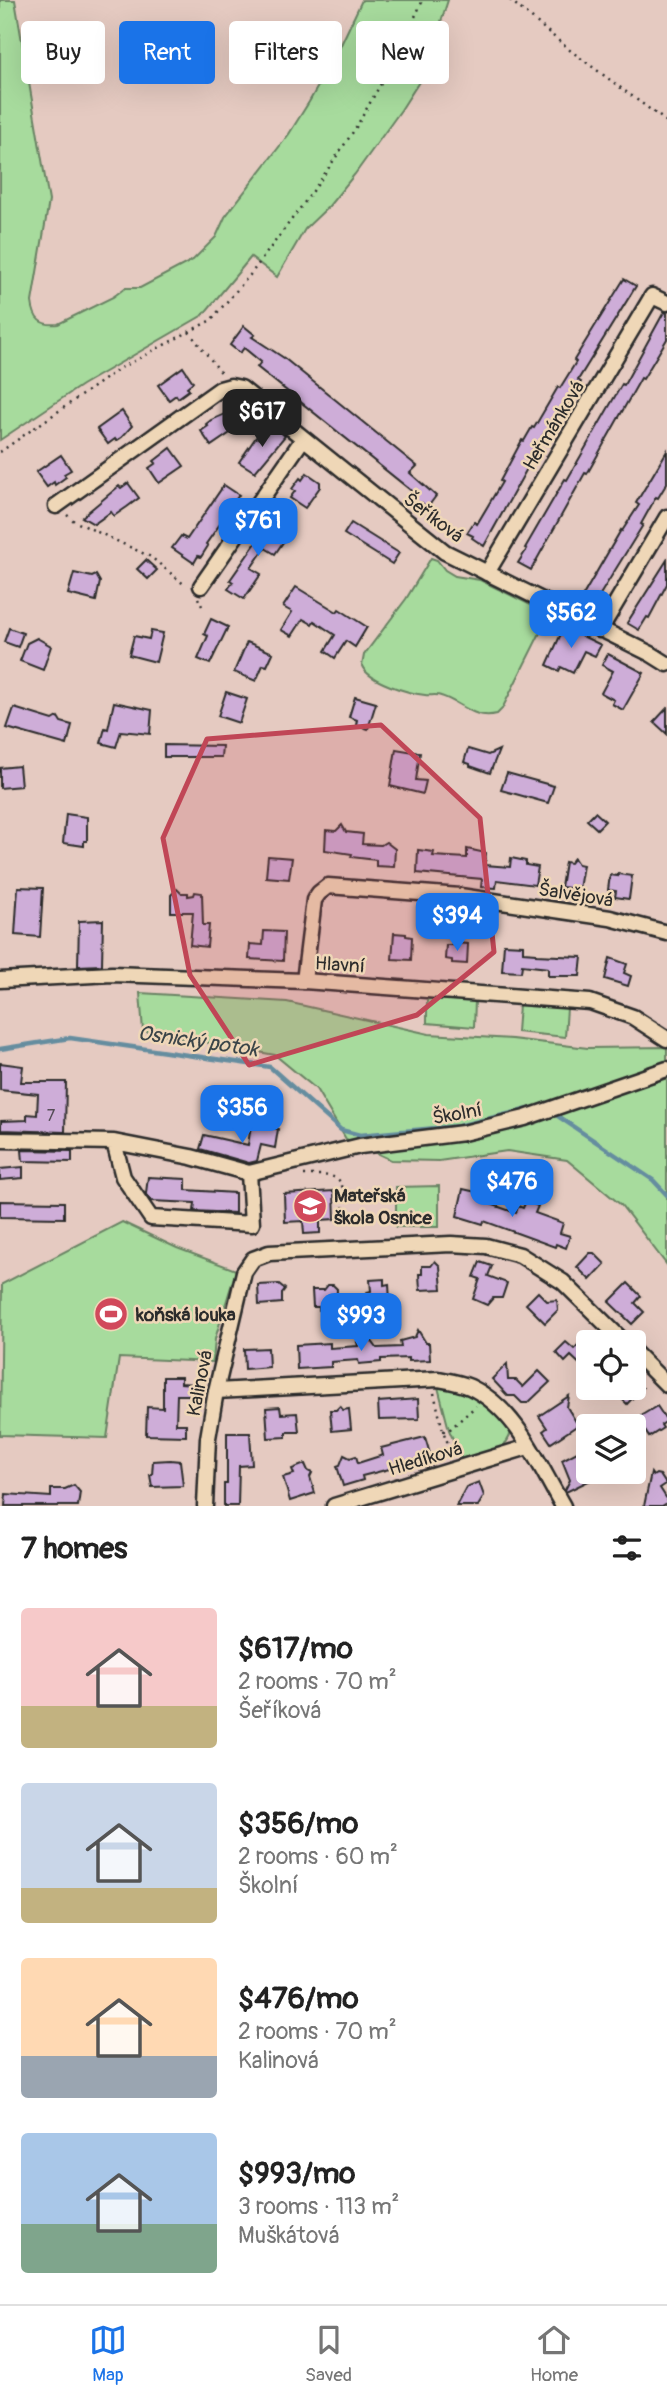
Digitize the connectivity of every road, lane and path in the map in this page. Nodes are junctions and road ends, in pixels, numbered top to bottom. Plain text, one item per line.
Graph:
1 (423, 0) edge
2 (510, 0) edge
3 (667, 122) edge
4 (667, 303) edge
5 (189, 332) junction
6 (231, 386) junction
7 (303, 439) junction
8 (0, 452) edge
9 (56, 506) joint
10 (667, 517) edge
11 (487, 573) junction
12 (194, 586) joint
13 (600, 630) junction
14 (667, 664) edge
15 (667, 933) edge
16 (0, 980) edge
17 (304, 981) junction
18 (667, 1039) edge
19 (667, 1069) edge
20 (0, 1140) edge
21 (114, 1142) junction
22 (249, 1173) junction
23 (297, 1175) dead end
24 (343, 1219) dead end
25 (612, 1330) edge
26 (646, 1364) edge
27 (431, 1379) junction
28 (667, 1385) edge
29 (216, 1391) junction
30 (484, 1396) junction
31 (443, 1431) junction
32 (528, 1447) junction
33 (458, 1469) junction
34 (205, 1506) edge
35 (334, 1506) edge
36 (563, 1506) edge

1 - 5 path
2 - 3 path
4 - 11 street, Heřmánková
5 - 6 path
5 - 8 path
6 - 7 street, Šeříková
6 - 9 street
7 - 11 street, Šeříková
7 - 12 street
9 - 12 path
10 - 13 street
11 - 13 street, Šeříková
13 - 14 street, Šeříková
15 - 17 street, Šalvějová
16 - 17 street, Hlavní
17 - 18 street, Hlavní
19 - 22 street, Školní
20 - 21 street, Školní
21 - 22 street, Školní
21 - 22 street
23 - 24 path
25 - 29 street, Kalinová
26 - 28 street
27 - 29 street
27 - 30 street
27 - 31 path
29 - 34 street, Kalinová
30 - 31 path
30 - 32 street
31 - 33 path
32 - 33 street, Hledíková
32 - 36 street
33 - 35 street, Hledíková

